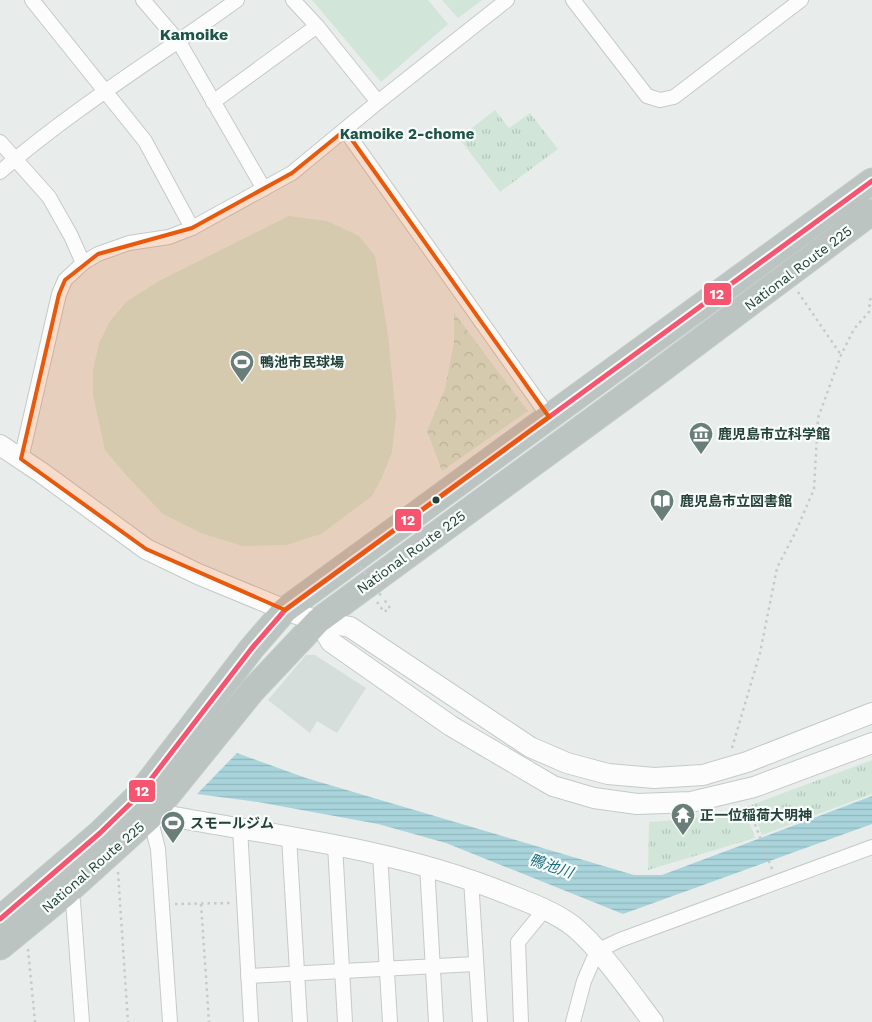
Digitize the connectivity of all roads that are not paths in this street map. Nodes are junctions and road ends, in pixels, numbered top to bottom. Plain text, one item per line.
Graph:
1 (32, 0) edge
2 (143, 0) edge
3 (237, 0) edge
4 (293, 0) edge
5 (507, 0) edge
6 (573, 0) edge
7 (801, 0) edge
8 (317, 26) junction
9 (179, 42) junction
10 (105, 91) junction
11 (213, 102) junction
12 (378, 102) junction
13 (345, 130) junction
14 (0, 142) edge
15 (16, 159) junction
16 (0, 172) edge
17 (872, 181) edge
18 (264, 189) junction
19 (872, 212) edge
20 (192, 228) junction
21 (83, 264) junction
22 (549, 417) junction
23 (0, 446) edge
24 (21, 459) junction
25 (285, 610) junction
26 (318, 621) junction
27 (872, 714) edge
28 (872, 742) edge
29 (150, 817) junction
30 (240, 828) junction
31 (289, 837) junction
32 (335, 844) junction
33 (872, 847) edge
34 (380, 853) junction
35 (427, 865) junction
36 (471, 879) junction
37 (66, 893) junction
38 (545, 909) junction
39 (0, 919) edge
40 (0, 947) edge
41 (597, 951) junction
42 (475, 964) junction
43 (433, 966) junction
44 (387, 969) junction
45 (341, 971) junction
46 (297, 974) junction
47 (248, 976) junction
48 (82, 1022) edge
49 (170, 1022) edge
50 (251, 1022) edge
51 (300, 1022) edge
52 (345, 1022) edge
53 (390, 1022) edge
54 (436, 1022) edge
55 (480, 1022) edge
56 (521, 1022) edge
57 (573, 1022) edge
58 (653, 1022) edge

1 - 10 street
2 - 9 street
3 - 9 street
4 - 8 street
5 - 12 street
6 - 7 street
8 - 11 street
8 - 12 street
9 - 10 street
9 - 11 street
10 - 15 street
10 - 20 street
11 - 18 street
12 - 13 street
13 - 18 street
13 - 22 street
14 - 15 street
15 - 16 street
15 - 21 street
17 - 22 highway, National Route 225
18 - 20 street
19 - 26 highway, National Route 225
20 - 21 street
21 - 24 street
22 - 25 highway, National Route 225
23 - 24 street
24 - 25 street
25 - 26 street
25 - 39 highway, National Route 225
26 - 27 street
26 - 28 street
26 - 29 highway, National Route 225
29 - 30 street
29 - 37 highway, National Route 225
29 - 49 street
30 - 31 street
30 - 47 street
31 - 32 street
31 - 46 street
32 - 34 street
32 - 45 street
33 - 41 street
34 - 35 street
34 - 44 street
35 - 36 street
35 - 43 street
36 - 38 street
36 - 42 street
37 - 40 highway, National Route 225
37 - 48 street
38 - 41 street
38 - 56 street
41 - 57 street
41 - 58 street
42 - 43 street
42 - 55 street
43 - 44 street
43 - 54 street
44 - 45 street
44 - 53 street
45 - 46 street
45 - 52 street
46 - 47 street
46 - 51 street
47 - 50 street

